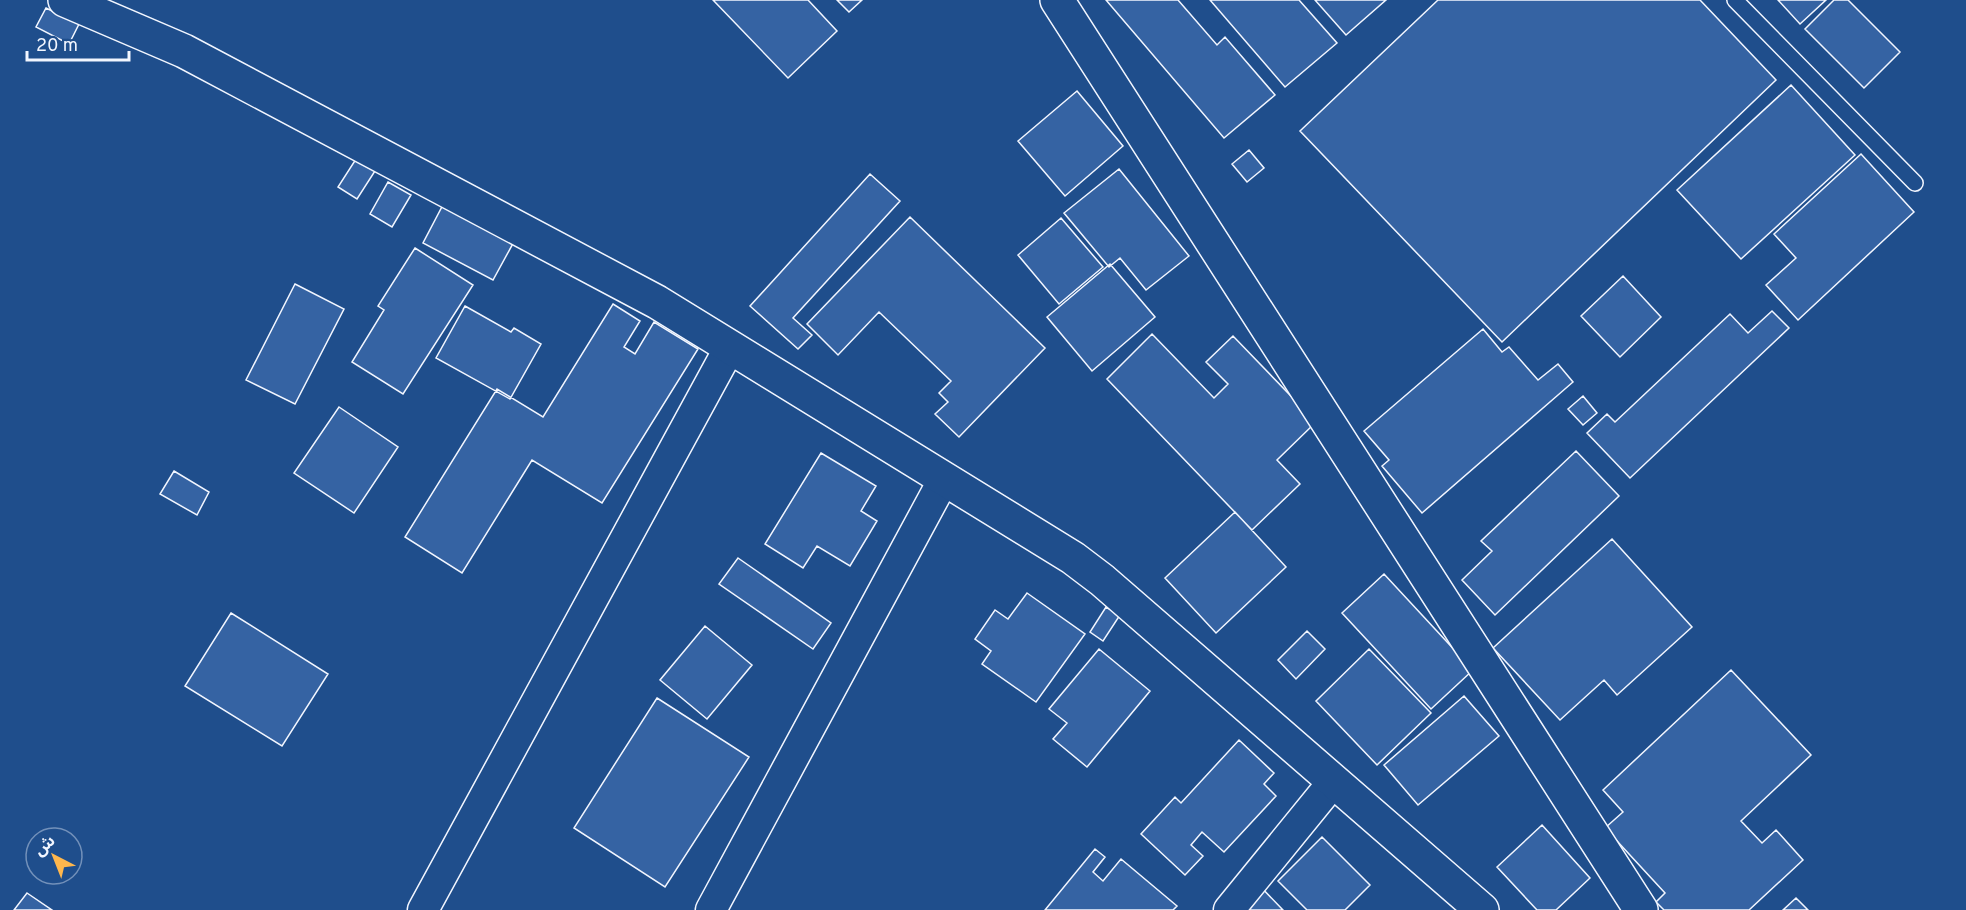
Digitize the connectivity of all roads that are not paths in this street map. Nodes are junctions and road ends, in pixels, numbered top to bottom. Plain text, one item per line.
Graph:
1 (65, 0) edge
2 (1057, 0) edge
3 (1735, 0) edge
4 (1915, 183) dead end
5 (730, 347) junction
6 (944, 479) junction
7 (1334, 781) junction
8 (423, 910) edge
9 (711, 910) edge
10 (1229, 910) edge
11 (1482, 910) edge
12 (1641, 910) edge

1 - 5 street
2 - 12 street
3 - 4 lane
5 - 6 street
5 - 8 street
6 - 7 street
6 - 9 street
7 - 10 street
7 - 11 street

